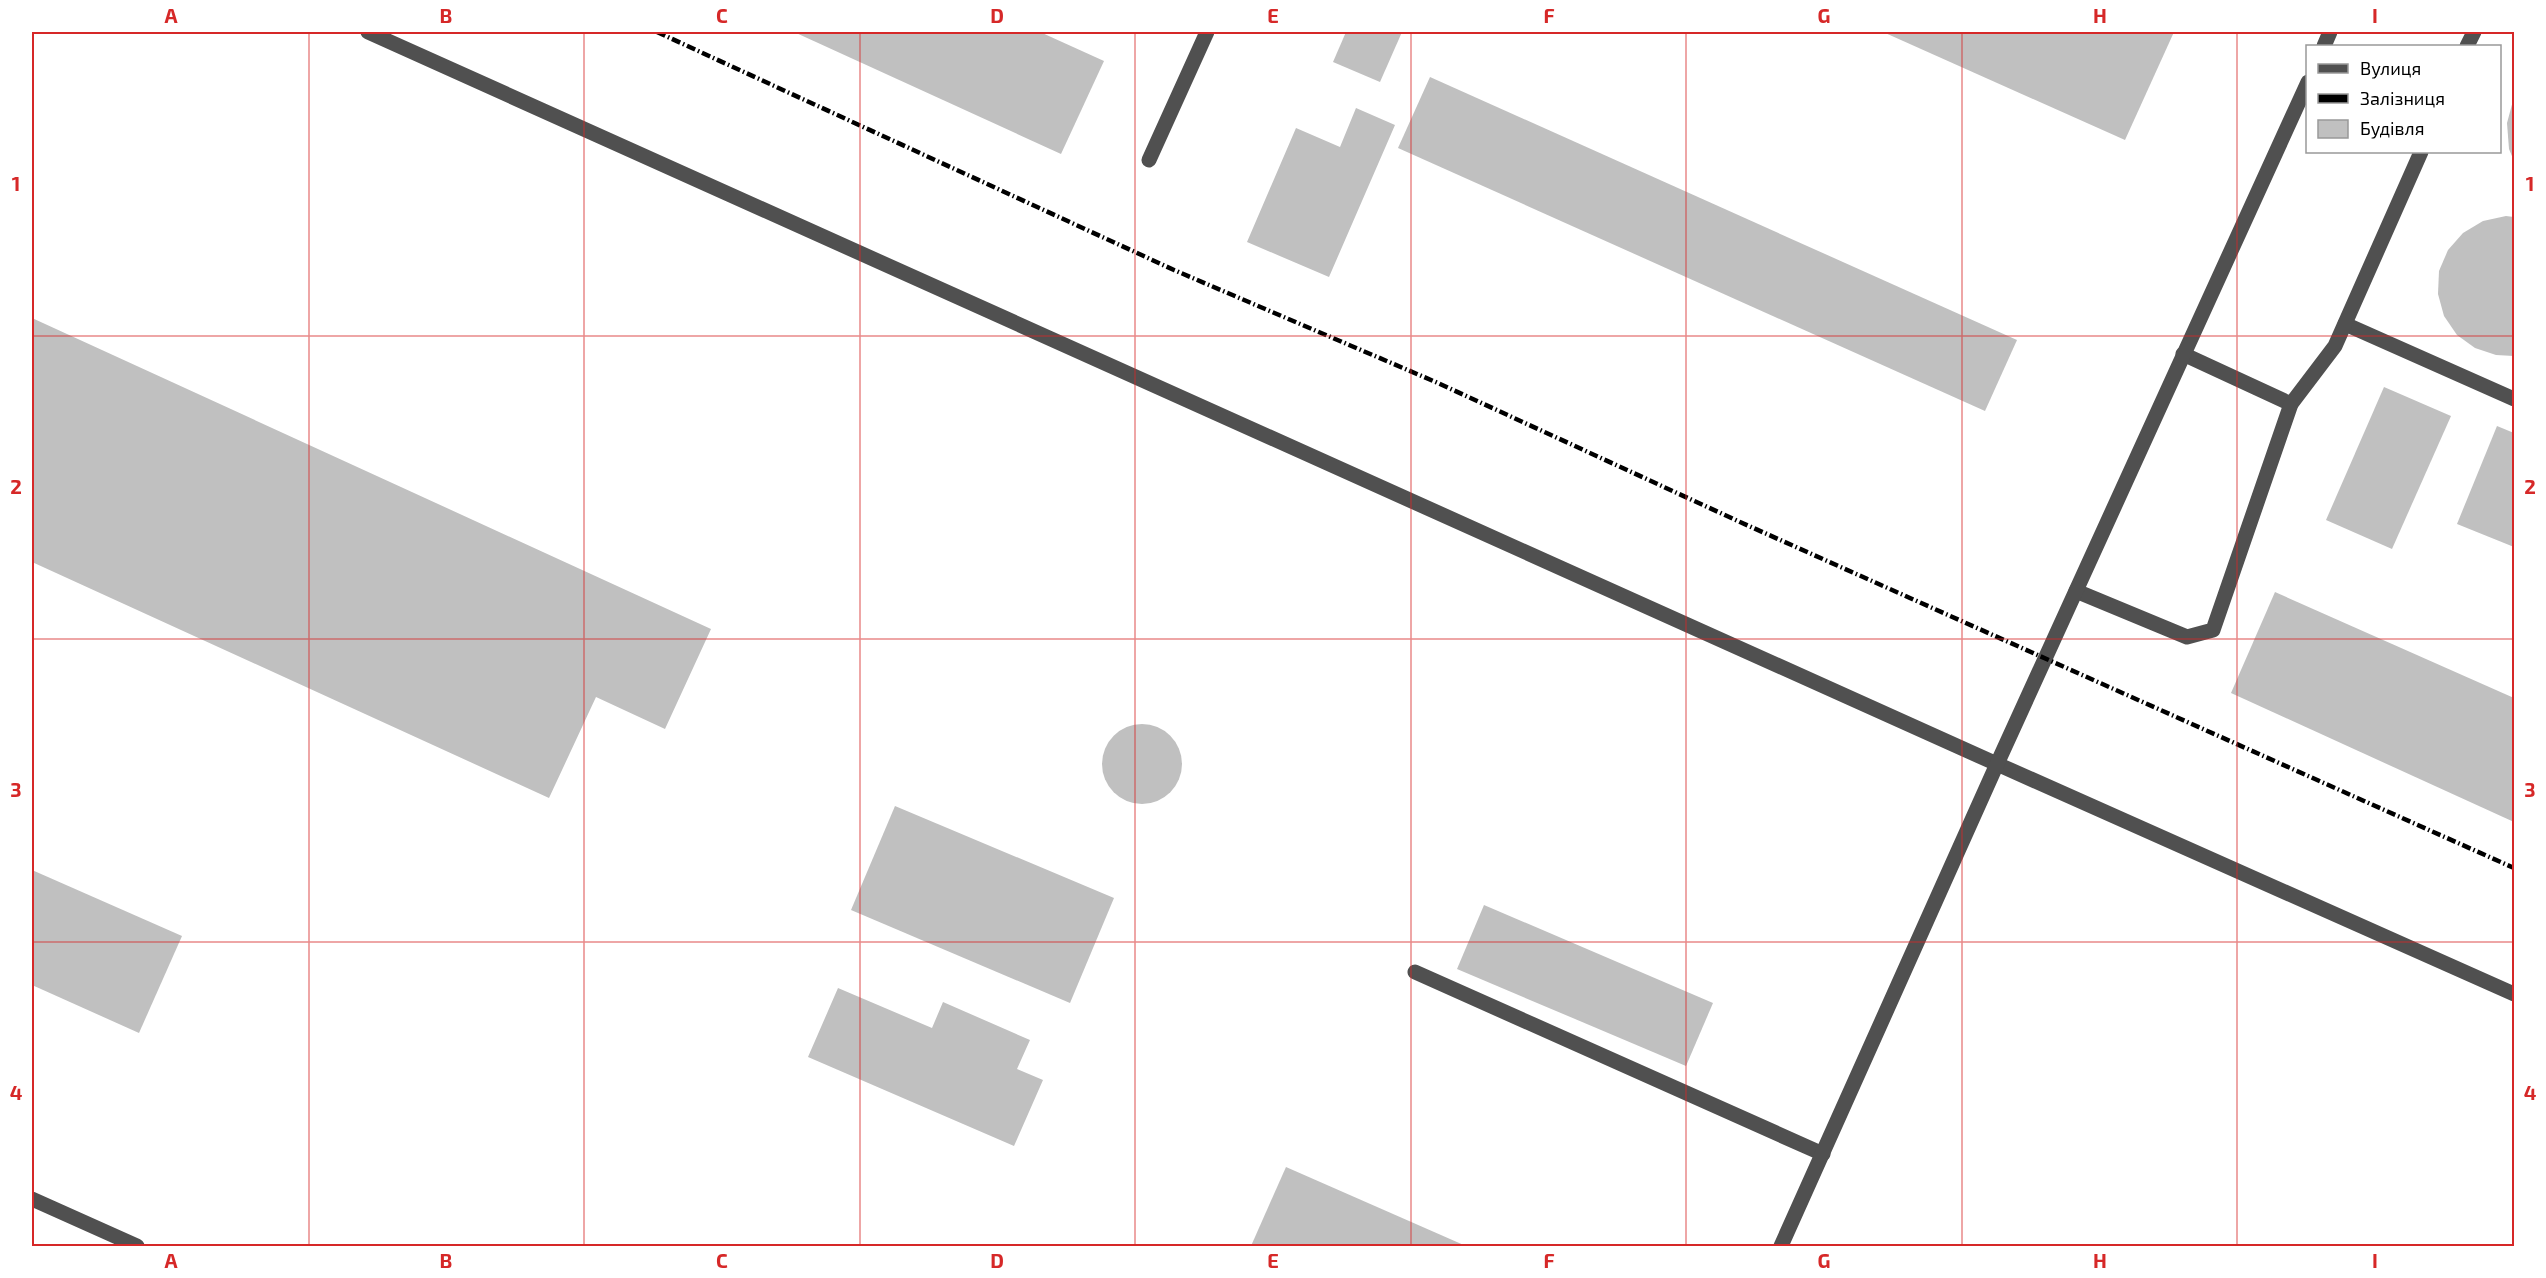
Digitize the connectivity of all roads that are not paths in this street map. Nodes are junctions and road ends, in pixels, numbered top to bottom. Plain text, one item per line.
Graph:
1 (368, 32) edge
2 (1207, 32) edge
3 (2306, 84) edge
4 (2421, 153) edge
5 (1149, 160) dead end
6 (2345, 324) junction
7 (2183, 354) junction
8 (2514, 399) edge
9 (2291, 404) junction
10 (2076, 591) junction
11 (1997, 764) junction
12 (1415, 972) dead end
13 (2514, 994) edge
14 (1823, 1154) junction
15 (32, 1199) edge
16 (137, 1246) edge
17 (1781, 1246) edge

1 - 11 lane
2 - 5 lane
3 - 7 lane
4 - 6 lane
6 - 8 lane
6 - 9 lane
7 - 9 lane
7 - 10 lane
9 - 10 lane
10 - 11 lane
11 - 13 lane
11 - 14 lane
12 - 14 lane
14 - 17 lane
15 - 16 lane

